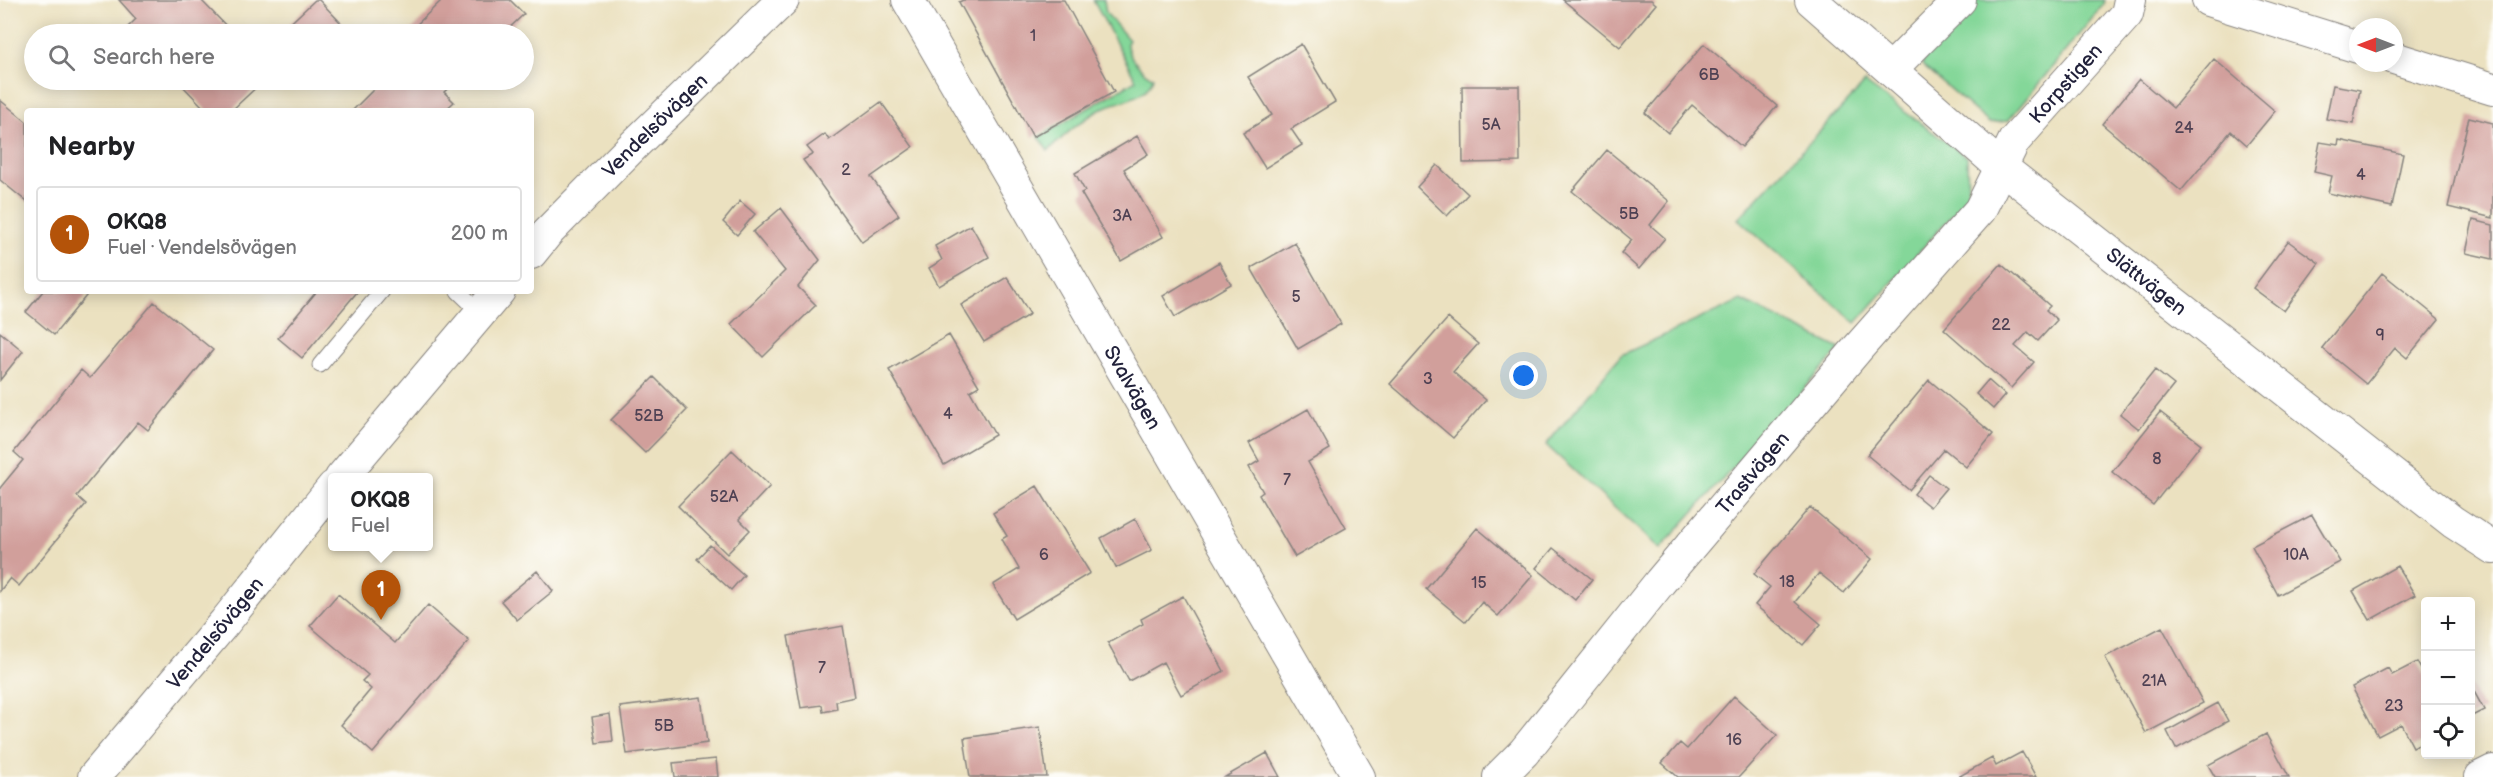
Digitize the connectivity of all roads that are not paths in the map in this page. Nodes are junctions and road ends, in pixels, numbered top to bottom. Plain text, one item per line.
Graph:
1 (783, 0) edge
2 (908, 0) edge
3 (1811, 0) edge
4 (1960, 0) edge
5 (2130, 0) edge
6 (2208, 0) edge
7 (2349, 44) edge
8 (2403, 61) edge
9 (1891, 69) junction
10 (2493, 89) edge
11 (2001, 167) junction
12 (534, 249) edge
13 (379, 294) edge
14 (467, 294) edge
15 (490, 302) edge
16 (320, 365) dead end
17 (344, 473) edge
18 (328, 493) edge
19 (2493, 548) edge
20 (2493, 771) edge
21 (94, 777) edge
22 (1359, 777) edge
23 (1499, 777) edge
24 (2481, 777) edge

1 - 12 street, Vendelsövägen
2 - 22 street, Svalvägen
3 - 9 street, Slättvägen
4 - 9 street
5 - 11 street, Korpstigen
6 - 7 street
8 - 10 street
9 - 11 street, Slättvägen
11 - 19 street, Slättvägen
11 - 23 street, Trastvägen
13 - 16 lane
14 - 15 lane
15 - 17 street
18 - 21 street, Vendelsövägen
20 - 24 street

